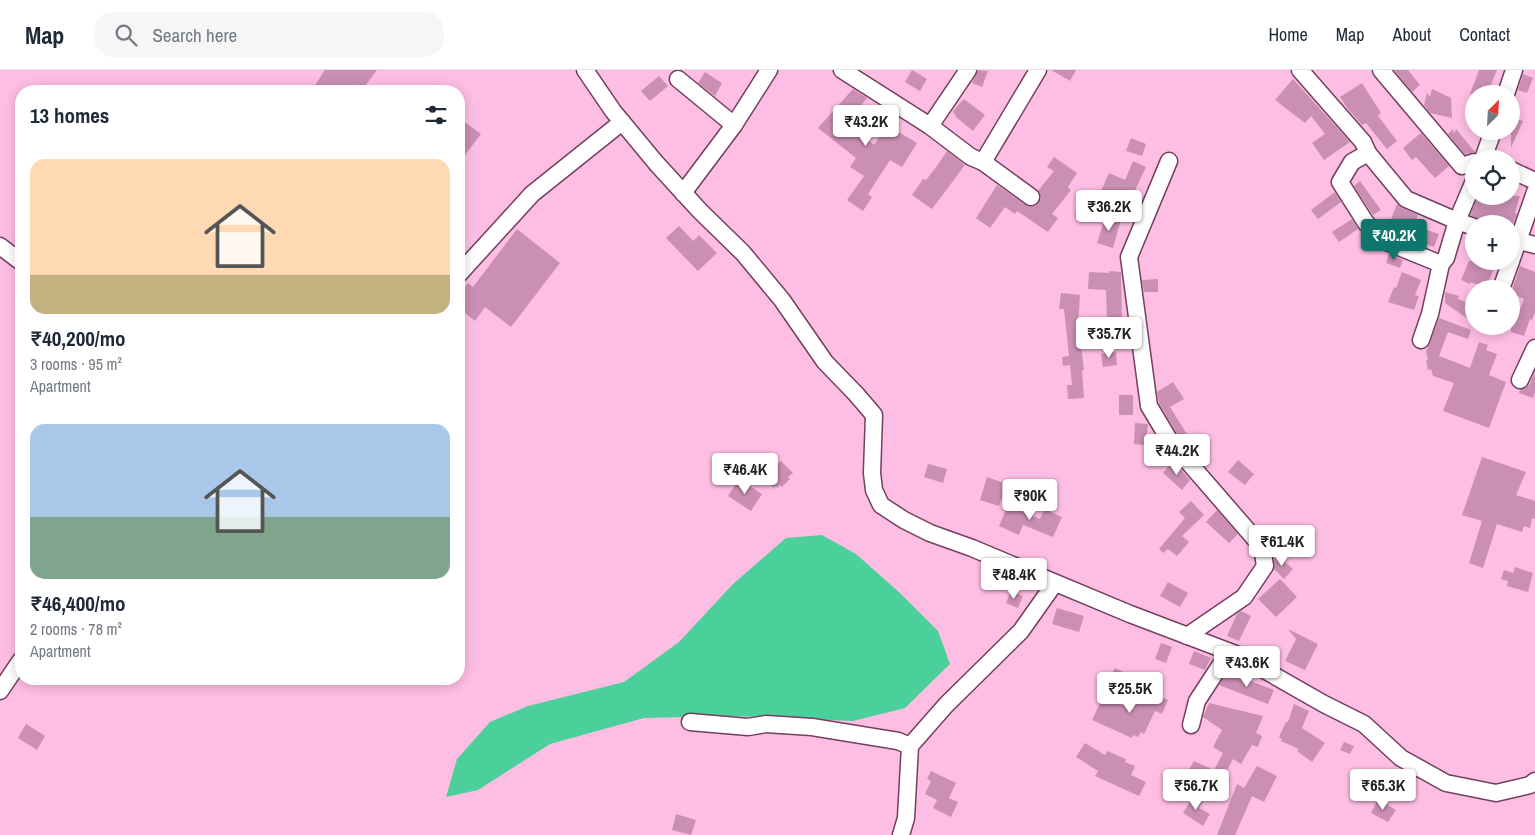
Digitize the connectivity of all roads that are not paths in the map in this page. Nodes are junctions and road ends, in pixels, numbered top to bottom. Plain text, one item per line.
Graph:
1 (585, 70) edge
2 (769, 70) edge
3 (842, 70) edge
4 (968, 70) edge
5 (1038, 70) edge
6 (1300, 70) edge
7 (1381, 70) edge
8 (1514, 70) edge
9 (678, 79) dead end
10 (1509, 85) edge
11 (622, 122) junction
12 (734, 125) junction
13 (930, 126) junction
14 (1368, 153) junction
15 (1169, 161) dead end
16 (983, 162) junction
17 (1465, 165) edge
18 (1520, 174) edge
19 (1535, 181) edge
20 (1535, 192) edge
21 (683, 193) junction
22 (1031, 196) dead end
23 (1465, 202) edge
24 (1457, 221) junction
25 (1465, 224) edge
26 (1520, 228) edge
27 (1520, 241) edge
28 (1535, 245) edge
29 (0, 246) edge
30 (15, 257) edge
31 (1441, 264) junction
32 (465, 267) edge
33 (1421, 340) dead end
34 (1535, 348) edge
35 (1520, 380) dead end
36 (1055, 583) junction
37 (1187, 636) junction
38 (1229, 652) junction
39 (15, 669) edge
40 (0, 691) edge
41 (690, 722) dead end
42 (1192, 725) dead end
43 (910, 746) junction
44 (1535, 781) edge
45 (901, 835) edge

1 - 11 street
2 - 12 street
3 - 13 street
4 - 13 street
5 - 16 street
6 - 14 street
7 - 17 street
8 - 10 street
9 - 12 street
11 - 21 street
11 - 32 street
12 - 21 street
13 - 16 street
14 - 24 street
14 - 31 street
15 - 37 street
16 - 22 street
18 - 19 street
20 - 26 street
21 - 36 street
23 - 24 street
24 - 25 street
24 - 31 street
27 - 28 street
29 - 30 street
31 - 33 street
34 - 35 street
36 - 37 street
36 - 43 street
37 - 38 street
38 - 42 street
38 - 44 street
39 - 40 street
41 - 43 street
43 - 45 street

